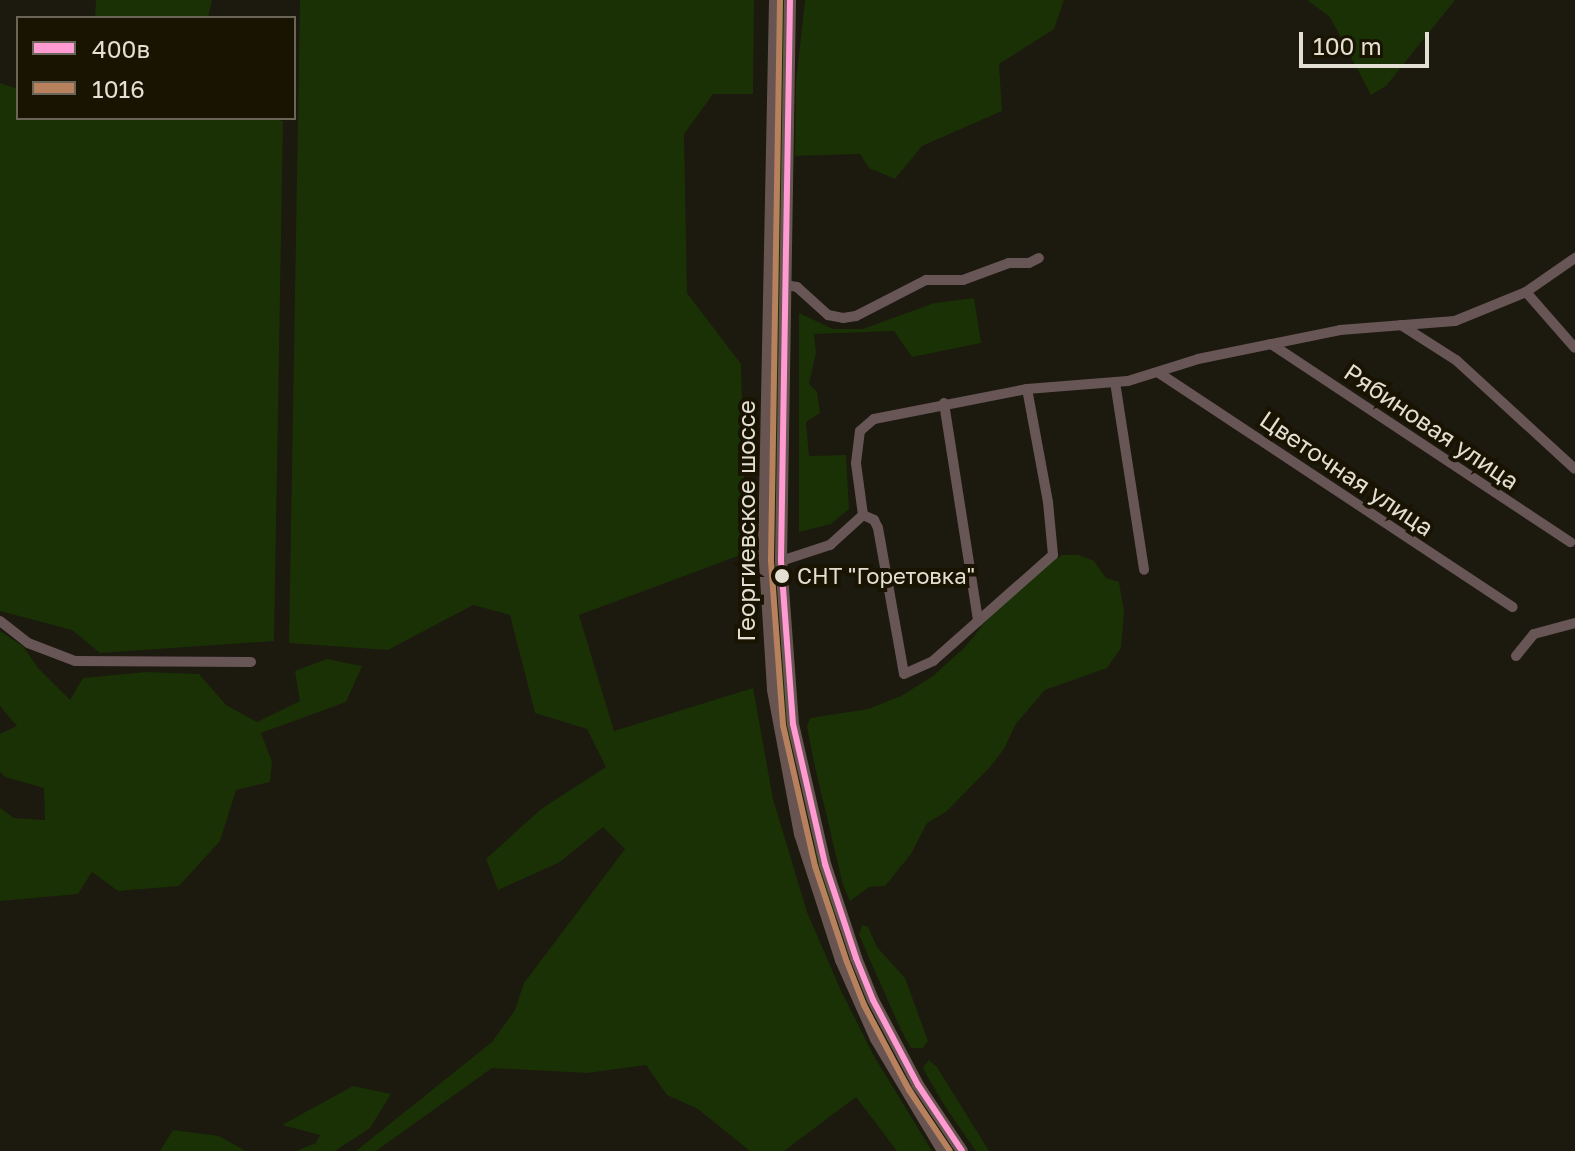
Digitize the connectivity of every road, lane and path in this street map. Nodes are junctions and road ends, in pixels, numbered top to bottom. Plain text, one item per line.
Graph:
1 (775, 0) edge
2 (790, 0) edge
3 (1039, 258) dead end
4 (1575, 258) edge
5 (785, 285) junction
6 (1526, 292) junction
7 (1400, 325) junction
8 (1271, 344) junction
9 (1575, 348) edge
10 (1159, 373) junction
11 (1115, 382) junction
12 (1027, 389) junction
13 (944, 403) junction
14 (1575, 469) edge
15 (863, 515) junction
16 (1570, 542) dead end
17 (781, 561) junction
18 (1144, 570) dead end
19 (1512, 607) dead end
20 (0, 621) edge
21 (978, 621) junction
22 (1575, 623) edge
23 (1516, 656) dead end
24 (251, 662) dead end
25 (943, 1151) edge
26 (962, 1151) edge

1 - 25 main road, Георгиевское шоссе
2 - 5 main road, Георгиевское шоссе
3 - 5 street
4 - 6 street
5 - 17 main road, Георгиевское шоссе
6 - 7 street
6 - 9 street
7 - 8 street
7 - 14 street
8 - 10 street
8 - 16 street, Рябиновая улица
10 - 11 street
10 - 19 street, Цветочная улица
11 - 12 street
11 - 18 street
12 - 13 street
12 - 21 street
13 - 15 street
13 - 21 street
15 - 17 street
15 - 21 street
17 - 26 main road, Георгиевское шоссе
20 - 24 street
22 - 23 street

